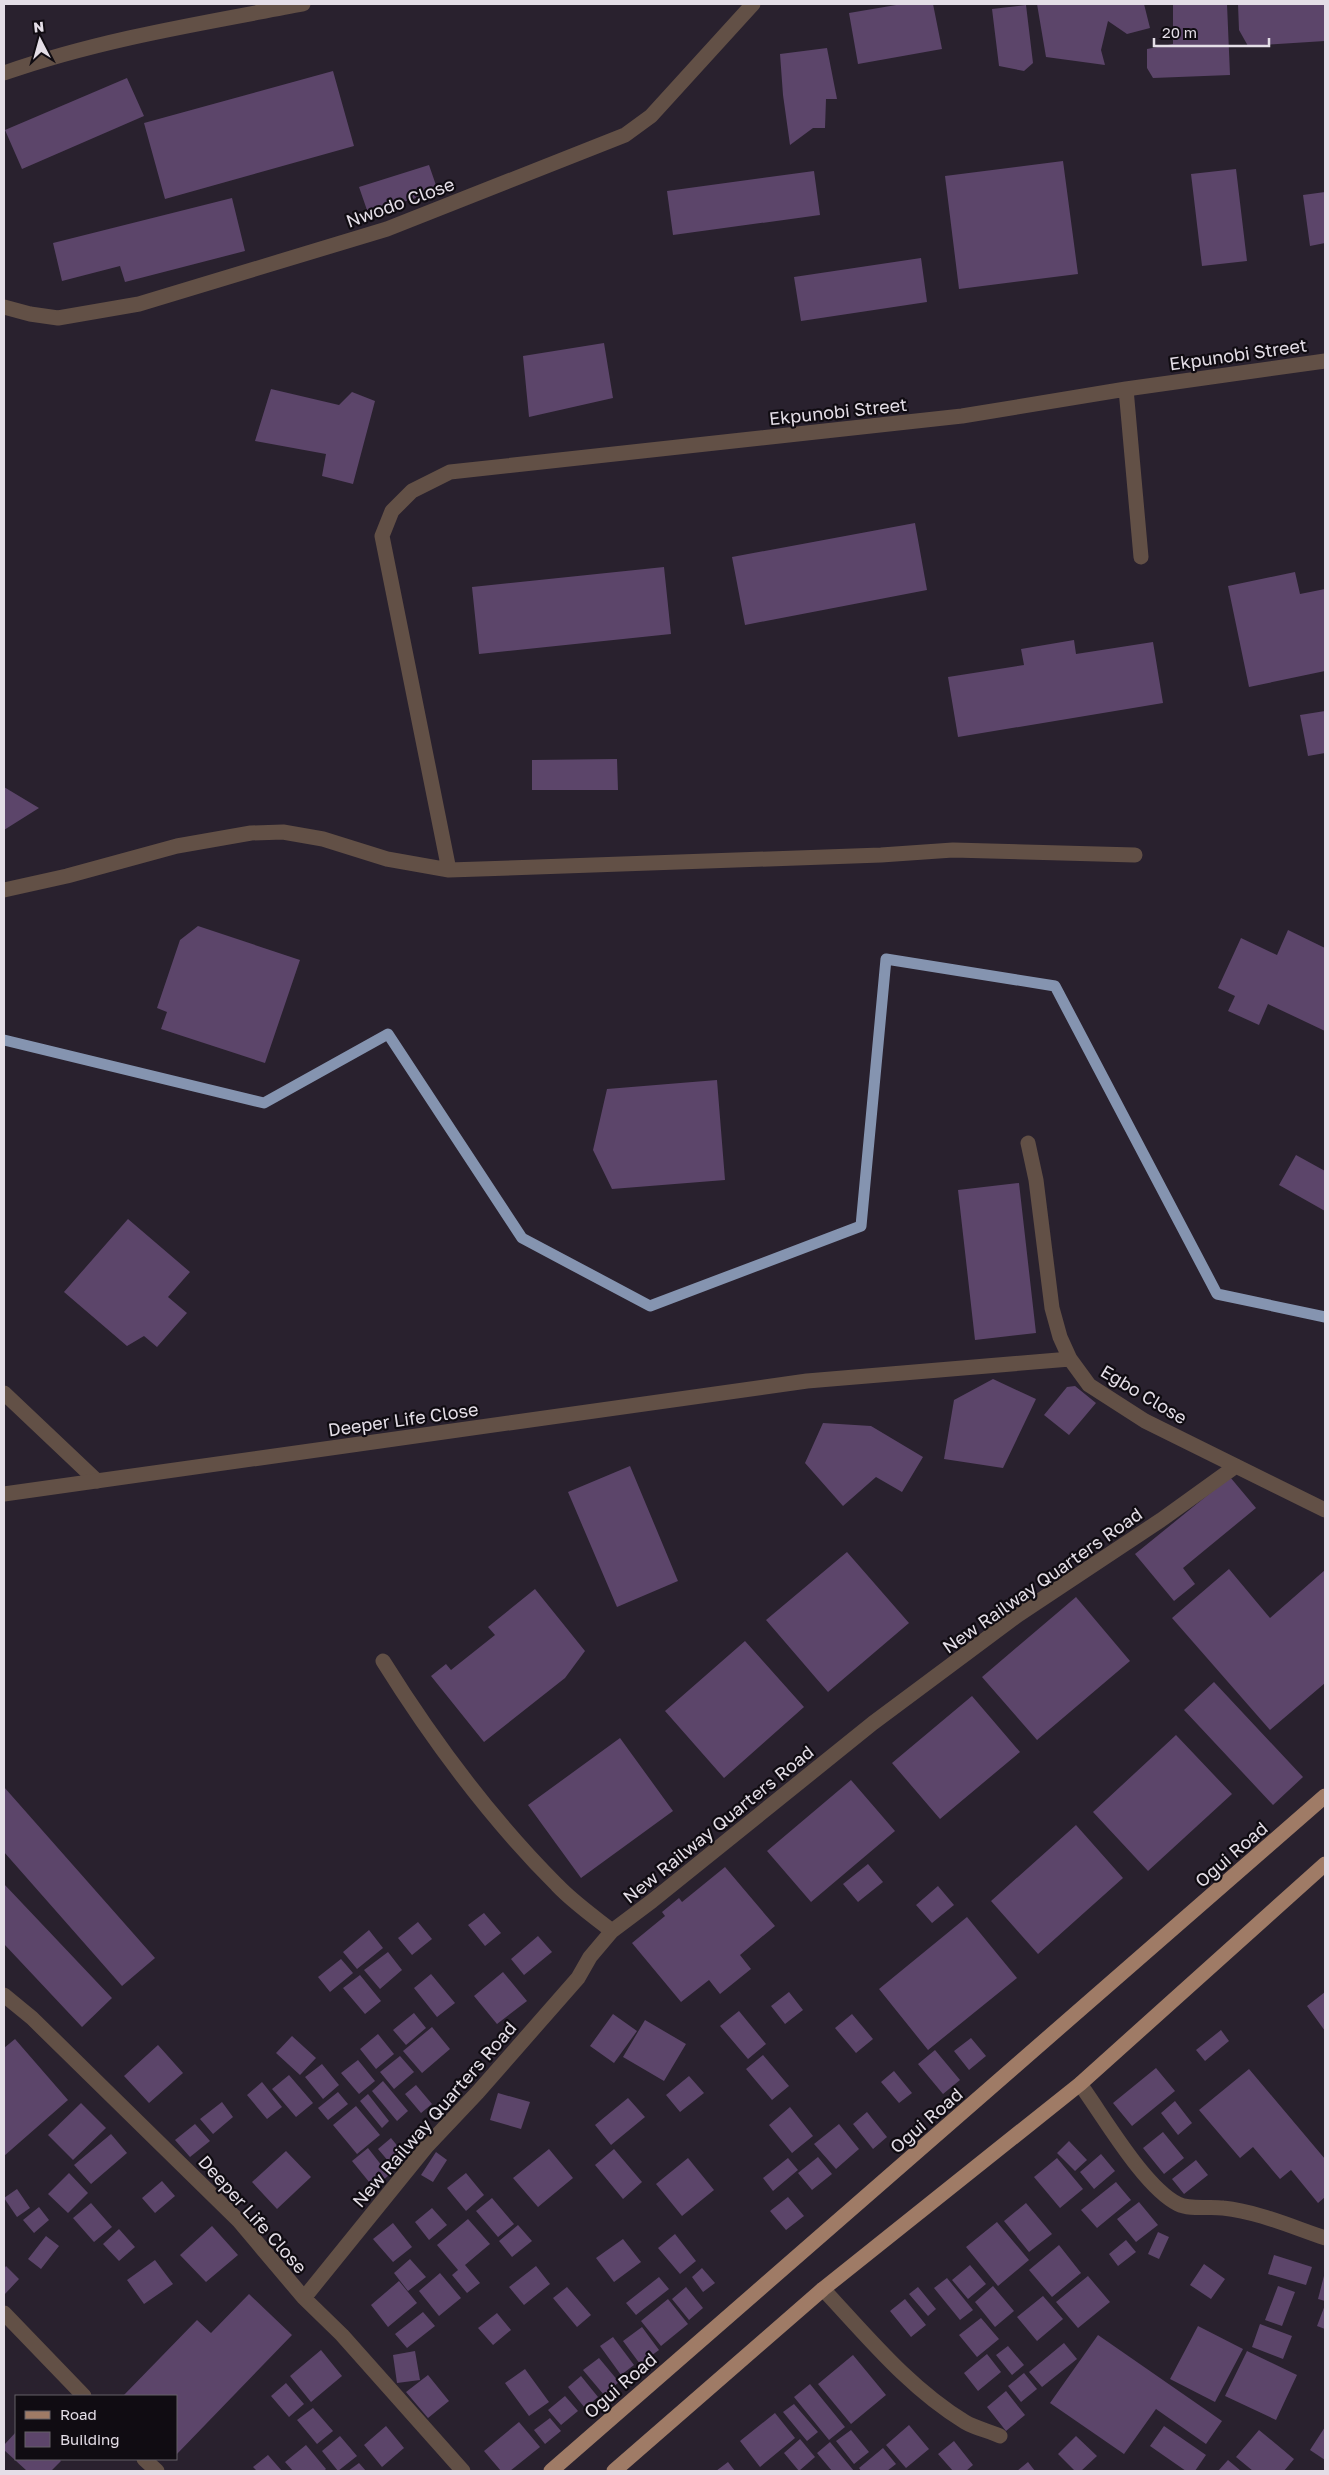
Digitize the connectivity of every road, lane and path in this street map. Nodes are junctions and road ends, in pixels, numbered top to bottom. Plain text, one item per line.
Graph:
1 (303, 4) edge
2 (753, 4) edge
3 (4, 73) edge
4 (4, 307) edge
5 (1325, 361) edge
6 (1126, 389) junction
7 (1141, 557) dead end
8 (1135, 855) dead end
9 (449, 870) junction
10 (4, 890) edge
11 (1028, 1143) dead end
12 (1070, 1359) junction
13 (4, 1393) edge
14 (1236, 1466) junction
15 (97, 1481) junction
16 (4, 1494) edge
17 (1325, 1510) edge
18 (383, 1661) dead end
19 (1325, 1796) edge
20 (1325, 1864) edge
21 (612, 1931) junction
22 (4, 1995) edge
23 (1080, 2084) junction
24 (1325, 2238) edge
25 (823, 2289) junction
26 (304, 2298) junction
27 (4, 2313) edge
28 (83, 2395) edge
29 (1000, 2436) dead end
30 (145, 2460) edge
31 (157, 2471) edge
32 (462, 2471) edge
33 (551, 2471) edge
34 (614, 2471) edge

1 - 3 street
2 - 4 street, Nwodo Close
5 - 6 street, Ekpunobi Street
6 - 7 street
6 - 9 street, Ekpunobi Street
8 - 9 street
9 - 10 street
11 - 12 street, Egbo Close
12 - 14 street, Egbo Close
12 - 15 street, Deeper Life Close
13 - 15 street
14 - 17 street, Egbo Close
14 - 21 street, New Railway Quarters Road
15 - 16 street, Deeper Life Close
18 - 21 street
19 - 33 main road, Ogui Road
20 - 23 main road
21 - 26 street, New Railway Quarters Road
22 - 26 street, Deeper Life Close
23 - 24 street
23 - 25 main road
25 - 29 street
25 - 34 main road
26 - 32 street, Deeper Life Close
27 - 28 street
30 - 31 street

